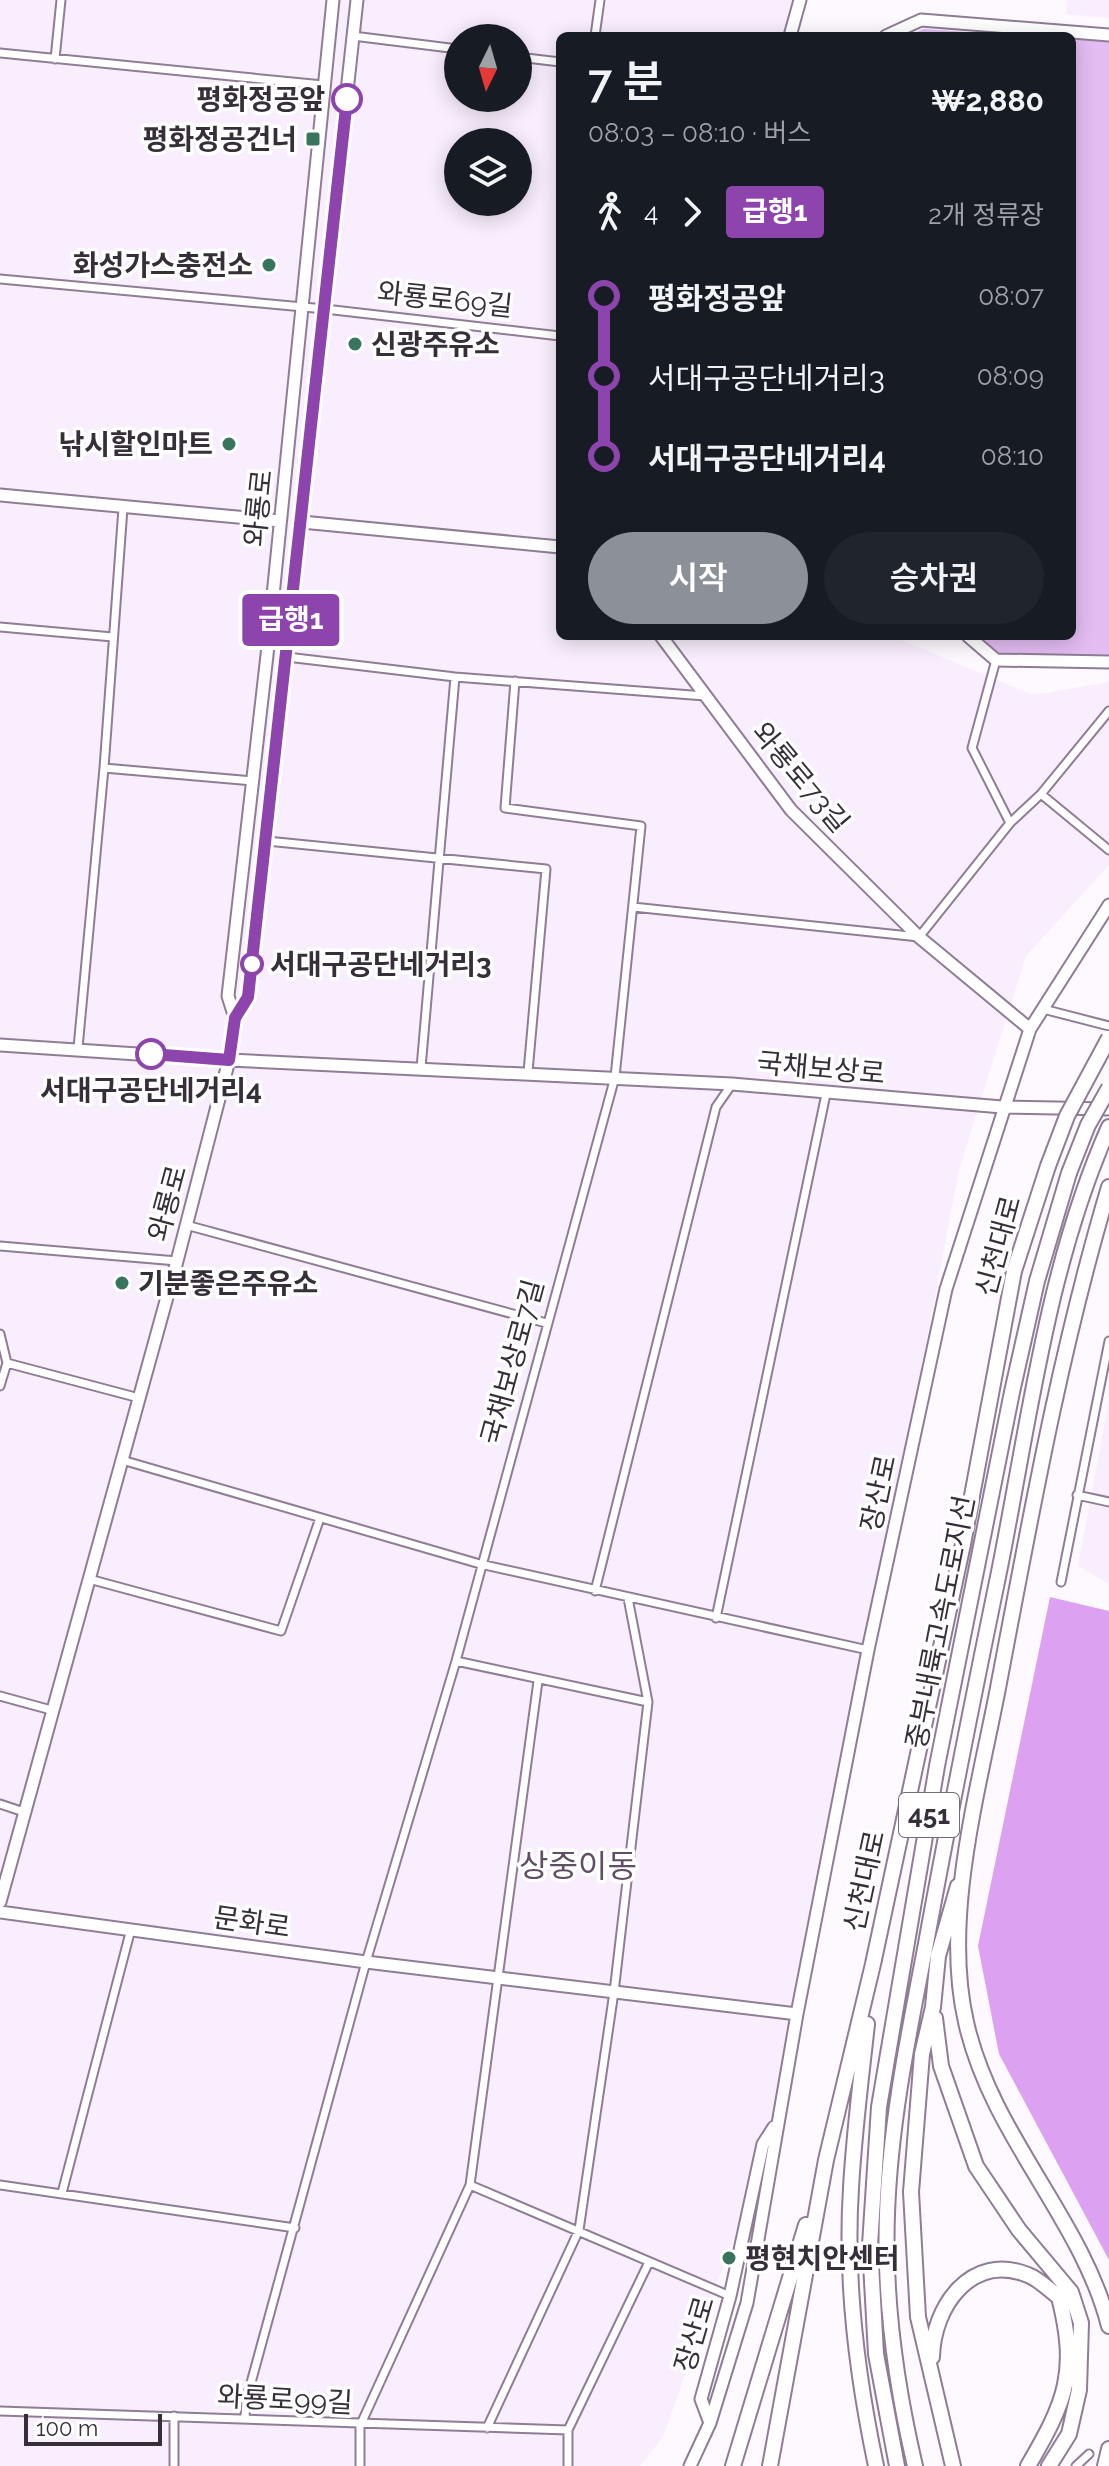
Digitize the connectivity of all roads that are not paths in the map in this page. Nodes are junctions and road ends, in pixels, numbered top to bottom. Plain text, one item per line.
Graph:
1 (61, 0) edge
2 (333, 0) edge
3 (357, 0) edge
4 (600, 0) edge
5 (800, 0) edge
6 (596, 32) edge
7 (791, 32) edge
8 (895, 32) edge
9 (1071, 32) edge
10 (1076, 32) edge
11 (1109, 35) edge
12 (353, 36) junction
13 (444, 47) edge
14 (0, 53) edge
15 (55, 59) junction
16 (532, 59) edge
17 (556, 62) edge
18 (323, 85) junction
19 (0, 279) edge
20 (303, 307) junction
21 (325, 309) junction
22 (556, 336) edge
23 (0, 495) edge
24 (123, 508) junction
25 (280, 521) junction
26 (302, 522) junction
27 (556, 547) edge
28 (0, 627) edge
29 (113, 637) junction
30 (664, 640) edge
31 (973, 640) edge
32 (287, 657) junction
33 (996, 660) junction
34 (1109, 662) edge
35 (455, 677) junction
36 (515, 681) junction
37 (705, 696) junction
38 (1109, 711) edge
39 (104, 768) junction
40 (253, 781) junction
41 (1041, 794) junction
42 (1010, 823) junction
43 (267, 841) junction
44 (1109, 850) edge
45 (441, 859) junction
46 (1109, 905) edge
47 (633, 907) junction
48 (919, 937) junction
49 (1043, 1009) junction
50 (235, 1018) junction
51 (1109, 1026) edge
52 (1030, 1029) junction
53 (1109, 1038) edge
54 (0, 1045) edge
55 (78, 1048) junction
56 (229, 1060) junction
57 (421, 1068) junction
58 (528, 1072) junction
59 (615, 1077) junction
60 (732, 1084) junction
61 (1109, 1088) edge
62 (826, 1094) junction
63 (1002, 1107) junction
64 (1109, 1109) edge
65 (1109, 1127) edge
66 (1109, 1188) edge
67 (186, 1225) junction
68 (0, 1246) edge
69 (177, 1261) junction
70 (546, 1323) junction
71 (0, 1334) edge
72 (1109, 1341) edge
73 (7, 1363) junction
74 (0, 1386) edge
75 (139, 1398) junction
76 (122, 1460) junction
77 (1077, 1495) junction
78 (1109, 1502) edge
79 (320, 1518) junction
80 (480, 1564) junction
81 (89, 1579) junction
82 (1061, 1582) dead end
83 (595, 1591) junction
84 (628, 1598) junction
85 (716, 1618) junction
86 (868, 1650) junction
87 (456, 1661) junction
88 (538, 1681) junction
89 (0, 1696) edge
90 (648, 1702) junction
91 (51, 1710) junction
92 (0, 1804) edge
93 (24, 1812) junction
94 (967, 1851) junction
95 (0, 1902) edge
96 (0, 1912) edge
97 (131, 1929) junction
98 (366, 1962) junction
99 (873, 1964) junction
100 (497, 1978) junction
101 (614, 1992) junction
102 (933, 2007) junction
103 (797, 2014) junction
104 (778, 2120) junction
105 (826, 2160) junction
106 (0, 2185) edge
107 (470, 2185) junction
108 (62, 2193) junction
109 (295, 2228) junction
110 (579, 2230) junction
111 (649, 2262) junction
112 (730, 2296) junction
113 (1109, 2326) edge
114 (933, 2386) junction
115 (0, 2411) edge
116 (174, 2416) junction
117 (245, 2417) junction
118 (710, 2423) junction
119 (360, 2426) junction
120 (487, 2428) junction
121 (568, 2430) junction
122 (1109, 2449) edge
123 (1089, 2454) dead end
124 (174, 2466) edge
125 (360, 2466) edge
126 (568, 2466) edge
127 (690, 2466) edge
128 (733, 2466) edge
129 (770, 2466) edge
130 (876, 2466) edge
131 (897, 2466) edge
132 (915, 2466) edge
133 (953, 2466) edge
134 (1028, 2466) edge
135 (1049, 2466) edge
136 (1076, 2466) edge
137 (1105, 2466) edge

1 - 15 street
2 - 18 main road, 와룡로
3 - 12 main road, 와룡로
4 - 6 street
5 - 7 main road
8 - 9 main road
10 - 11 main road
12 - 13 street
12 - 21 main road, 와룡로
14 - 15 street
15 - 18 street
16 - 17 street
18 - 20 main road, 와룡로
19 - 20 street, 와룡로69길
20 - 21 street, 와룡로69길
20 - 25 main road, 와룡로
21 - 22 street, 와룡로69길
21 - 26 main road, 와룡로
23 - 24 main road
24 - 25 main road
24 - 29 street
25 - 40 main road, 와룡로
26 - 27 main road
26 - 32 main road, 와룡로
28 - 29 street
29 - 39 street
30 - 37 main road, 와룡로73길
31 - 33 main road
32 - 35 street
32 - 43 main road, 와룡로
33 - 34 main road
33 - 42 street
35 - 36 street
35 - 45 street
36 - 37 street
36 - 47 street, 국채보상로7길
37 - 48 main road, 와룡로73길
38 - 41 street
39 - 40 street
39 - 55 street
40 - 50 main road, 와룡로
41 - 42 street
41 - 44 street
42 - 48 street
43 - 45 street
43 - 50 main road, 와룡로
45 - 57 street
45 - 58 street
46 - 49 main road, 장산로
47 - 48 street
47 - 59 street, 국채보상로7길
48 - 52 main road, 와룡로73길
49 - 51 street
49 - 52 main road, 장산로
50 - 56 main road, 와룡로
52 - 63 main road, 장산로
53 - 99 highway, 신천대로, bridge
54 - 55 main road, 국채보상로
55 - 56 main road, 국채보상로
56 - 57 main road, 국채보상로
56 - 67 main road, 와룡로
57 - 58 main road, 국채보상로
58 - 59 main road, 국채보상로
59 - 60 main road, 국채보상로
59 - 70 street, 국채보상로7길
60 - 62 main road, 국채보상로
60 - 83 street
61 - 131 highway, 중부내륙고속도로지선 / 451, bridge
62 - 63 main road, 국채보상로
62 - 85 street
63 - 64 main road, 국채보상로
63 - 86 main road, 장산로
65 - 132 highway, 중부내륙고속도로지선 / 451
66 - 94 highway
67 - 69 main road, 와룡로
67 - 70 street
68 - 69 street
69 - 75 main road, 와룡로
70 - 80 street, 국채보상로7길
71 - 73 street
72 - 77 street
73 - 74 street
73 - 75 street
75 - 76 main road, 와룡로
76 - 79 street
76 - 81 main road, 와룡로
77 - 78 street
77 - 82 street
79 - 80 street
79 - 81 street
80 - 83 street
80 - 87 street, 국채보상로7길
81 - 91 main road, 와룡로
83 - 84 street
84 - 85 street
84 - 90 street
85 - 86 street
86 - 103 main road, 장산로
87 - 88 street
87 - 98 street, 국채보상로7길
88 - 90 street
88 - 100 street
89 - 91 street
90 - 101 street
91 - 93 main road, 와룡로
92 - 93 street
93 - 95 main road, 와룡로
94 - 102 highway
94 - 113 highway
96 - 97 main road, 문화로
97 - 98 main road, 문화로
97 - 108 street
98 - 100 main road, 문화로
98 - 109 street, 국채보상로7길
99 - 105 highway, 신천대로
99 - 130 highway
100 - 101 main road, 문화로
100 - 107 street
101 - 103 main road, 문화로
101 - 110 street
102 - 114 highway
102 - 135 highway
103 - 104 main road, 장산로
104 - 112 main road, 장산로
104 - 118 main road, 장산로
105 - 128 highway
105 - 129 highway, 신천대로
106 - 108 street
107 - 110 street
107 - 119 street
108 - 109 street
109 - 117 street, 국채보상로7길
110 - 111 street
110 - 120 street
111 - 112 street
111 - 121 street
112 - 118 main road, 장산로
114 - 133 highway
114 - 134 highway
115 - 116 street, 와룡로99길
116 - 117 street, 와룡로99길
116 - 124 street
117 - 119 street, 와룡로99길
118 - 127 main road, 장산로
119 - 120 street, 와룡로99길
119 - 125 street
120 - 121 street, 와룡로99길
121 - 126 street
122 - 137 highway
123 - 136 street

